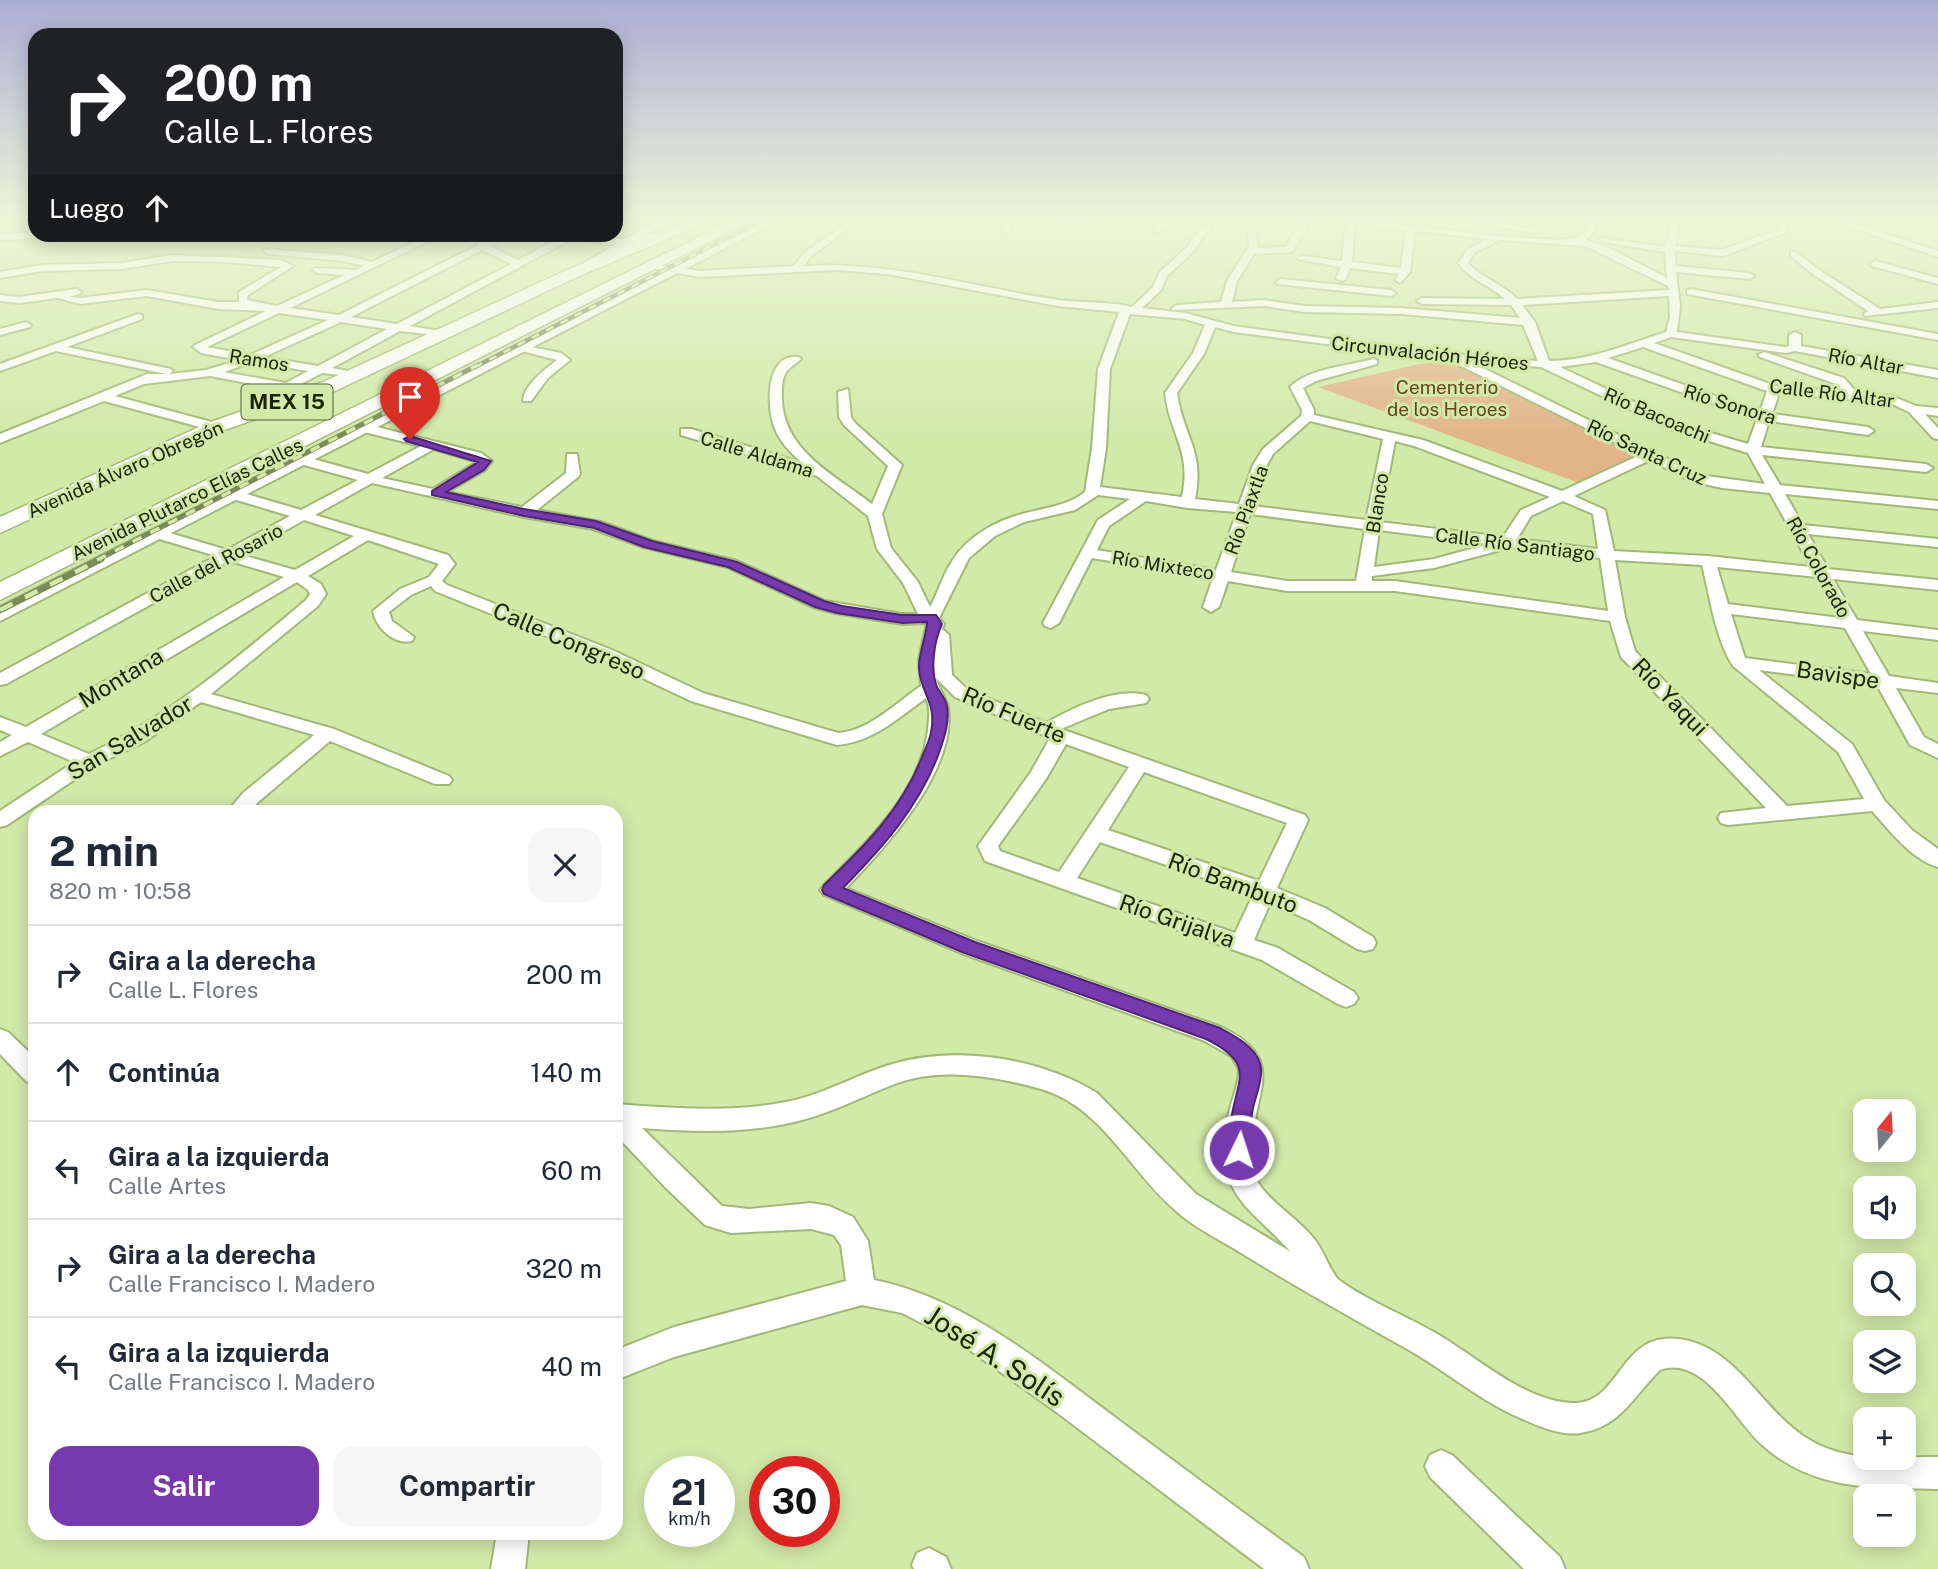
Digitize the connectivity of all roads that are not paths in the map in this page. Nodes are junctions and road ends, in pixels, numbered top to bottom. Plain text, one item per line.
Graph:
1 (247, 291) edge
2 (318, 291) edge
3 (396, 291) edge
4 (468, 291) edge
5 (533, 291) edge
6 (542, 291) edge
7 (604, 291) edge
8 (623, 291) edge
9 (995, 291) edge
10 (1154, 291) edge
11 (1229, 291) edge
12 (1329, 291) edge
13 (1392, 291) edge
14 (1503, 291) edge
15 (1644, 291) edge
16 (1673, 291) edge
17 (1686, 291) edge
18 (1839, 291) edge
19 (0, 298) edge
20 (13, 300) junction
21 (1385, 302) junction
22 (1515, 302) junction
23 (580, 303) junction
24 (0, 305) edge
25 (246, 305) junction
26 (1226, 305) junction
27 (1938, 305) edge
28 (1135, 310) junction
29 (276, 311) junction
30 (138, 317) dead end
31 (1872, 318) junction
32 (340, 319) junction
33 (1530, 322) junction
34 (1211, 323) junction
35 (26, 325) dead end
36 (399, 328) junction
37 (0, 332) edge
38 (442, 334) junction
39 (1670, 334) junction
40 (1938, 337) edge
41 (1306, 339) junction
42 (1646, 344) junction
43 (1737, 345) junction
44 (55, 348) junction
45 (522, 348) junction
46 (1426, 355) junction
47 (1453, 358) junction
48 (1597, 358) junction
49 (252, 359) junction
50 (795, 359) dead end
51 (1373, 362) junction
52 (1545, 365) junction
53 (0, 368) edge
54 (319, 369) junction
55 (164, 371) junction
56 (207, 373) junction
57 (184, 374) junction
58 (1938, 374) edge
59 (355, 375) junction
60 (141, 381) junction
61 (289, 386) junction
62 (1774, 389) junction
63 (844, 392) dead end
64 (1853, 396) junction
65 (104, 397) junction
66 (527, 398) dead end
67 (374, 405) junction
68 (313, 407) junction
69 (1913, 409) junction
70 (1938, 412) edge
71 (1307, 417) junction
72 (1763, 418) junction
73 (215, 427) junction
74 (365, 428) junction
75 (1868, 431) dead end
76 (686, 432) dead end
77 (1390, 435) junction
78 (1938, 435) edge
79 (0, 439) edge
80 (309, 439) junction
81 (432, 444) junction
82 (1753, 450) junction
83 (1649, 456) junction
84 (572, 457) dead end
85 (302, 460) junction
86 (1926, 468) dead end
87 (828, 475) junction
88 (370, 479) junction
89 (1776, 490) junction
90 (436, 493) junction
91 (1092, 494) junction
92 (235, 495) junction
93 (1566, 496) junction
94 (1142, 497) junction
95 (1188, 504) junction
96 (1938, 505) edge
97 (1243, 511) junction
98 (524, 513) junction
99 (875, 514) junction
100 (306, 515) junction
101 (1102, 523) junction
102 (0, 526) edge
103 (1372, 527) junction
104 (1798, 529) junction
105 (158, 534) junction
106 (368, 534) junction
107 (1938, 543) edge
108 (1506, 544) junction
109 (1089, 553) junction
110 (1609, 555) junction
111 (230, 556) junction
112 (1708, 561) junction
113 (1821, 573) junction
114 (1223, 575) junction
115 (297, 576) junction
116 (1365, 579) junction
117 (434, 582) junction
118 (1938, 585) edge
119 (0, 592) edge
120 (1211, 607) dead end
121 (1719, 608) junction
122 (0, 615) edge
123 (1617, 617) junction
124 (1051, 623) dead end
125 (932, 624) junction
126 (1851, 624) junction
127 (1938, 635) edge
128 (406, 637) dead end
129 (1739, 662) junction
130 (0, 680) edge
131 (1883, 681) junction
132 (930, 687) junction
133 (1938, 688) edge
134 (199, 696) junction
135 (1140, 699) dead end
136 (0, 723) edge
137 (328, 733) junction
138 (1054, 733) junction
139 (27, 734) junction
140 (0, 750) edge
141 (1938, 752) edge
142 (89, 761) junction
143 (1142, 764) junction
144 (442, 780) dead end
145 (1877, 804) junction
146 (243, 805) edge
147 (1781, 811) junction
148 (1728, 818) dead end
149 (0, 820) edge
150 (1096, 833) junction
151 (1938, 860) edge
152 (1063, 883) junction
153 (1264, 891) junction
154 (1241, 943) junction
155 (1365, 943) dead end
156 (1346, 998) dead end
157 (0, 1039) edge
158 (28, 1067) edge
159 (623, 1116) edge
160 (623, 1124) edge
161 (862, 1291) junction
162 (1328, 1291) junction
163 (623, 1362) edge
164 (1441, 1466) dead end
165 (1926, 1472) edge
166 (512, 1540) edge
167 (508, 1569) edge
168 (1292, 1569) edge
169 (1548, 1569) edge

1 - 25 street
2 - 29 street
3 - 32 street
4 - 36 street
5 - 38 highway, MEX 15
6 - 23 highway
7 - 23 highway, Avenida Plutarco Elías Calles / MEX 15
8 - 45 street
9 - 28 street, Circunvalación Héroes
10 - 28 street
11 - 26 street
12 - 21 street
13 - 21 street
14 - 22 street
15 - 22 street
16 - 39 street
17 - 31 street
18 - 31 street
19 - 20 street
20 - 24 street
20 - 25 street
21 - 22 street
21 - 26 street
21 - 33 street
22 - 33 street
23 - 67 highway, Avenida Plutarco Elías Calles / MEX 15
25 - 29 street
26 - 28 street
27 - 31 street
28 - 34 street, Circunvalación Héroes
28 - 91 street
29 - 32 street
29 - 49 street, Ramos
30 - 44 street
31 - 40 street
32 - 36 street
32 - 49 street
33 - 52 street
34 - 41 street, Circunvalación Héroes
34 - 95 street
35 - 37 street
36 - 38 street
36 - 54 street
38 - 59 highway, MEX 15
39 - 42 street, Circunvalación Héroes
39 - 43 street
41 - 46 street, Circunvalación Héroes
41 - 51 street
42 - 48 street, Circunvalación Héroes
42 - 62 street, Calle Río Altar
43 - 58 street, Río Altar
43 - 64 street
44 - 53 street
44 - 55 street
45 - 66 street
45 - 74 street
46 - 47 street, Circunvalación Héroes
46 - 51 street
47 - 52 street, Circunvalación Héroes
47 - 83 street, Río Santa Cruz
48 - 52 street, Circunvalación Héroes
48 - 72 street, Río Sonora
49 - 54 street, Ramos
49 - 56 street
50 - 87 street
51 - 71 street
52 - 82 street, Río Bacoachi
54 - 59 street, Ramos
54 - 61 street
55 - 57 street
55 - 60 street
56 - 57 street
56 - 61 street
57 - 60 street
59 - 68 highway, MEX 15
60 - 65 street
61 - 68 street
62 - 64 street, Calle Río Altar
62 - 72 street
63 - 99 street
64 - 69 street, Calle Río Altar
65 - 73 street
65 - 79 street
67 - 68 highway, Avenida Álvaro Obregón
67 - 80 highway, Avenida Plutarco Elías Calles / MEX 15
68 - 73 highway, Avenida Álvaro Obregón / MEX 15
68 - 80 highway
69 - 70 street, Calle Río Altar
69 - 78 street
71 - 77 street
71 - 97 street, Río Piaxtla
72 - 75 street, Río Sonora
72 - 82 street
73 - 102 highway, Avenida Álvaro Obregón / MEX 15
74 - 81 street
74 - 85 street
76 - 87 street, Calle Aldama
77 - 93 street
77 - 103 street, Blanco
80 - 119 highway, Avenida Plutarco Elías Calles / MEX 15
81 - 88 street, Calle del Rosario
81 - 90 street
82 - 86 street, Río Bacoachi
82 - 89 street, Río Colorado
83 - 89 street, Río Santa Cruz
83 - 93 street
84 - 98 street
85 - 88 street
85 - 92 street
87 - 99 street
88 - 90 street
88 - 100 street, Calle del Rosario
89 - 96 street, Río Santa Cruz
89 - 104 street, Río Colorado
90 - 98 street
91 - 94 street, Calle Río Santiago
91 - 101 street
91 - 125 street
92 - 100 street
92 - 105 street
93 - 108 street
93 - 110 street, Río Yaqui
94 - 95 street, Calle Río Santiago
94 - 101 street
95 - 97 street, Calle Río Santiago
97 - 103 street, Calle Río Santiago
97 - 114 street, Río Piaxtla
98 - 125 street
99 - 125 street
100 - 106 street
100 - 111 street, Calle del Rosario
101 - 109 street
103 - 108 street, Calle Río Santiago
103 - 116 street, Blanco
104 - 107 street
104 - 113 street, Río Colorado
105 - 111 street
105 - 122 street
106 - 115 street, Montana
106 - 117 street
108 - 110 street, Calle Río Santiago
108 - 116 street
109 - 114 street, Río Mixteco
109 - 124 street
110 - 112 street, Calle Río Santiago
110 - 123 street, Río Yaqui
111 - 115 street
111 - 130 street, Calle del Rosario
112 - 113 street, Calle Río Santiago
112 - 121 street
113 - 118 street, Calle Río Santiago
113 - 126 street, Río Colorado
114 - 116 street, Río Mixteco
114 - 120 street, Río Piaxtla
115 - 134 street, San Salvador
115 - 139 street, Montana
116 - 123 street
117 - 128 street
117 - 132 street, Calle Congreso
121 - 126 street
121 - 129 street
123 - 147 street, Río Yaqui
125 - 132 street
125 - 138 street, Río Fuerte
126 - 127 street
126 - 131 street, Río Colorado
129 - 131 street, Bavispe
129 - 145 street
131 - 133 street, Bavispe
131 - 141 street, Río Colorado
132 - 162 street
134 - 137 street
134 - 142 street, San Salvador
135 - 138 street
136 - 139 street
137 - 144 street
137 - 146 street
138 - 143 street, Río Fuerte
138 - 152 street, Río Grijalva
139 - 140 street, Montana
139 - 142 street
142 - 149 street, San Salvador
143 - 150 street
143 - 153 street, Río Fuerte
145 - 147 street
145 - 151 street
147 - 148 street
150 - 152 street
150 - 153 street, Río Bambuto
152 - 154 street, Río Grijalva
153 - 154 street
153 - 155 street, Río Bambuto
154 - 156 street, Río Grijalva
157 - 158 street
159 - 162 street
160 - 161 street
161 - 163 street, José A. Solís
161 - 168 street, José A. Solís
162 - 165 street
164 - 169 street
166 - 167 street

